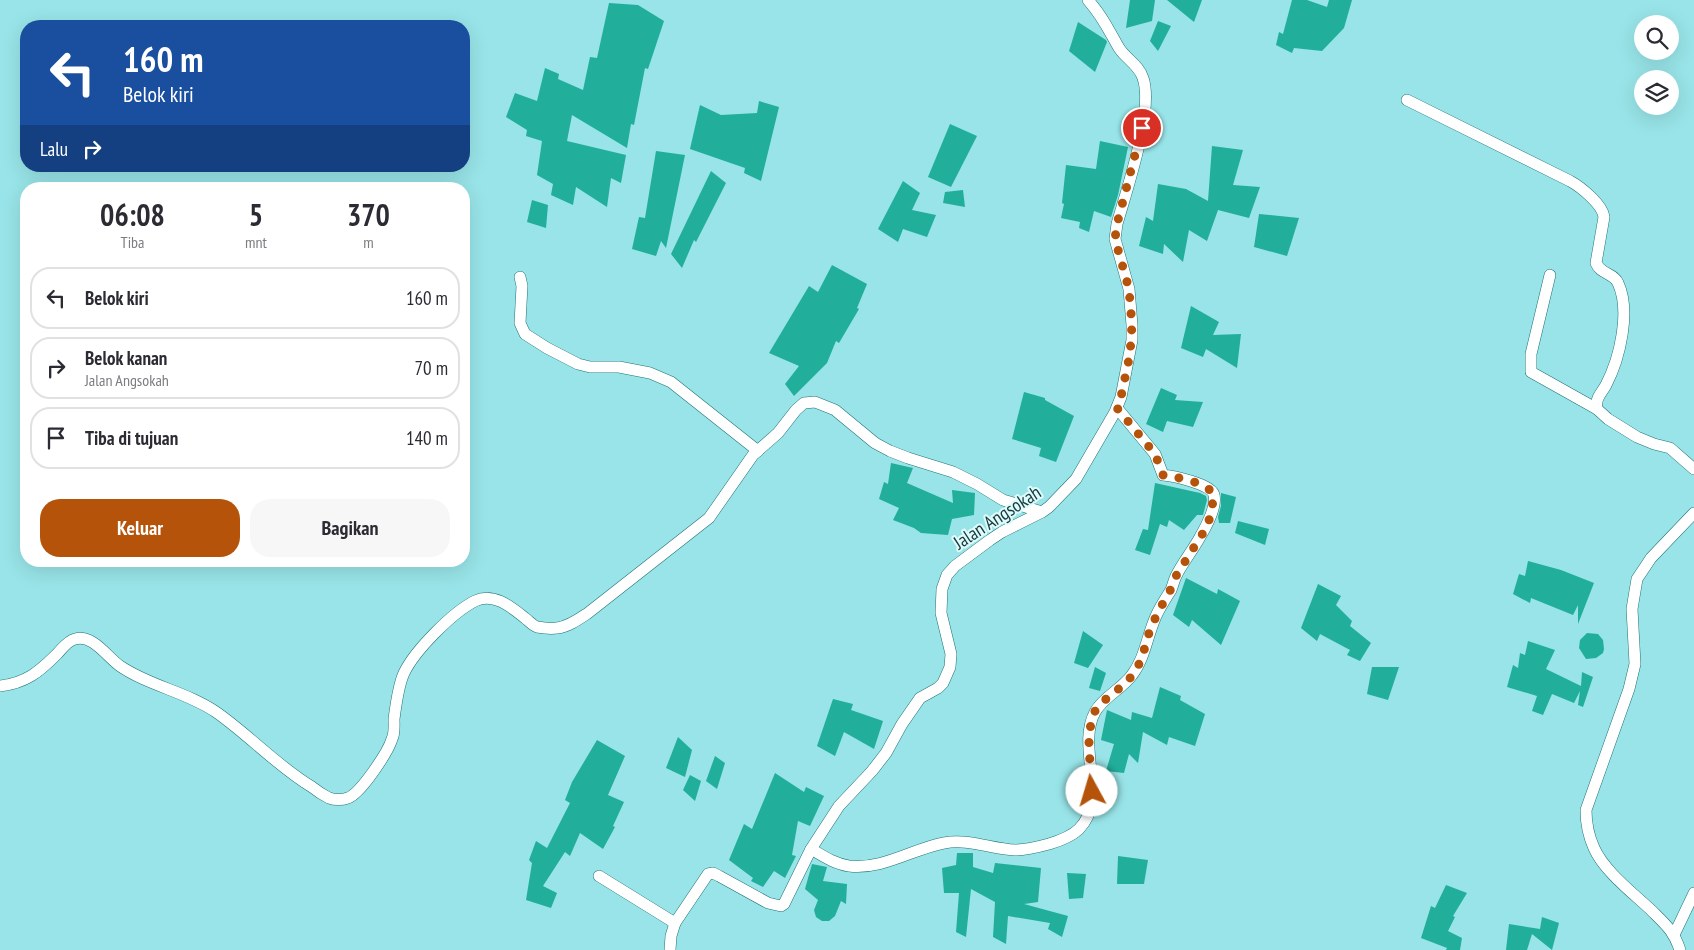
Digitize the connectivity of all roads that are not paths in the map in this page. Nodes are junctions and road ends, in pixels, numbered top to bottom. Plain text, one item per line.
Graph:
1 (1088, 0) edge
2 (1406, 100) dead end
3 (1550, 275) dead end
4 (520, 277) dead end
5 (1117, 408) junction
6 (1597, 409) junction
7 (758, 451) junction
8 (1694, 469) edge
9 (1042, 512) junction
10 (1694, 512) edge
11 (0, 686) edge
12 (811, 849) junction
13 (599, 876) dead end
14 (1694, 892) edge
15 (675, 923) junction
16 (1674, 935) junction
17 (670, 950) edge
18 (1680, 950) edge

1 - 5 street, Jalan Angsokah
2 - 6 street
3 - 6 street
4 - 7 street
5 - 9 street, Jalan Angsokah
5 - 12 street
6 - 8 street
7 - 9 street
7 - 11 street
9 - 12 street, Jalan Angsokah
10 - 16 street
12 - 15 street, Jalan Angsokah
13 - 15 street
14 - 16 street
15 - 17 street, Jalan Angsokah
16 - 18 street

